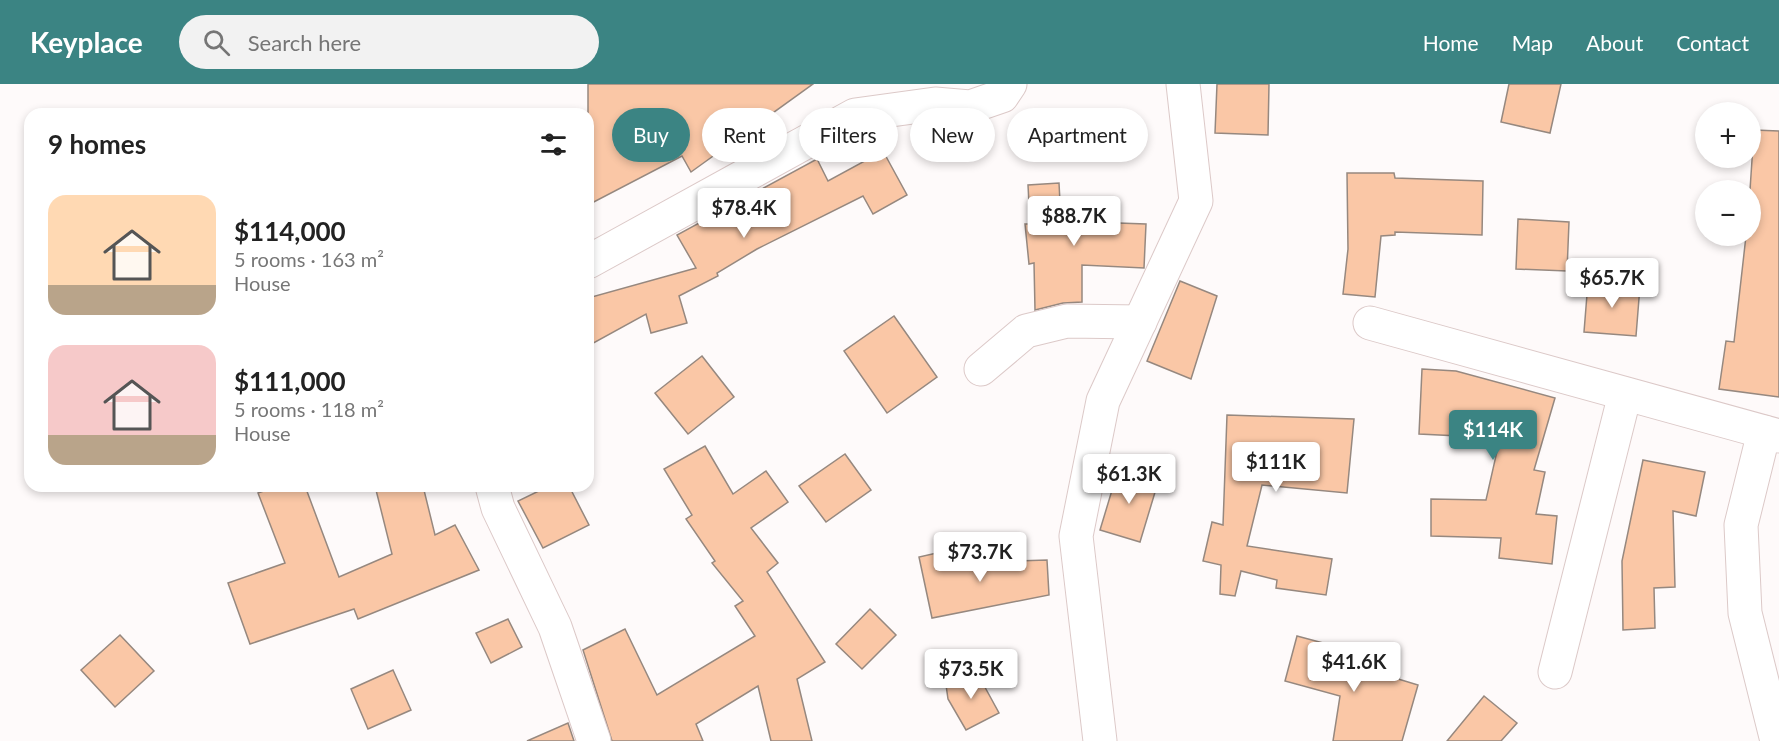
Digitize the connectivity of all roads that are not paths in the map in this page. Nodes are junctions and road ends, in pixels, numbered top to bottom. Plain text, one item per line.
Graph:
1 (1010, 84) edge
2 (1183, 84) edge
3 (594, 259) edge
4 (1140, 322) junction
5 (1370, 323) dead end
6 (981, 369) dead end
7 (1625, 394) junction
8 (1771, 434) edge
9 (494, 492) edge
10 (1555, 672) dead end
11 (594, 741) edge
12 (1100, 741) edge
13 (1777, 741) edge

1 - 3 street
2 - 4 street
4 - 6 street
4 - 12 street
5 - 7 street
7 - 8 street
7 - 10 street
8 - 13 street
9 - 11 street

